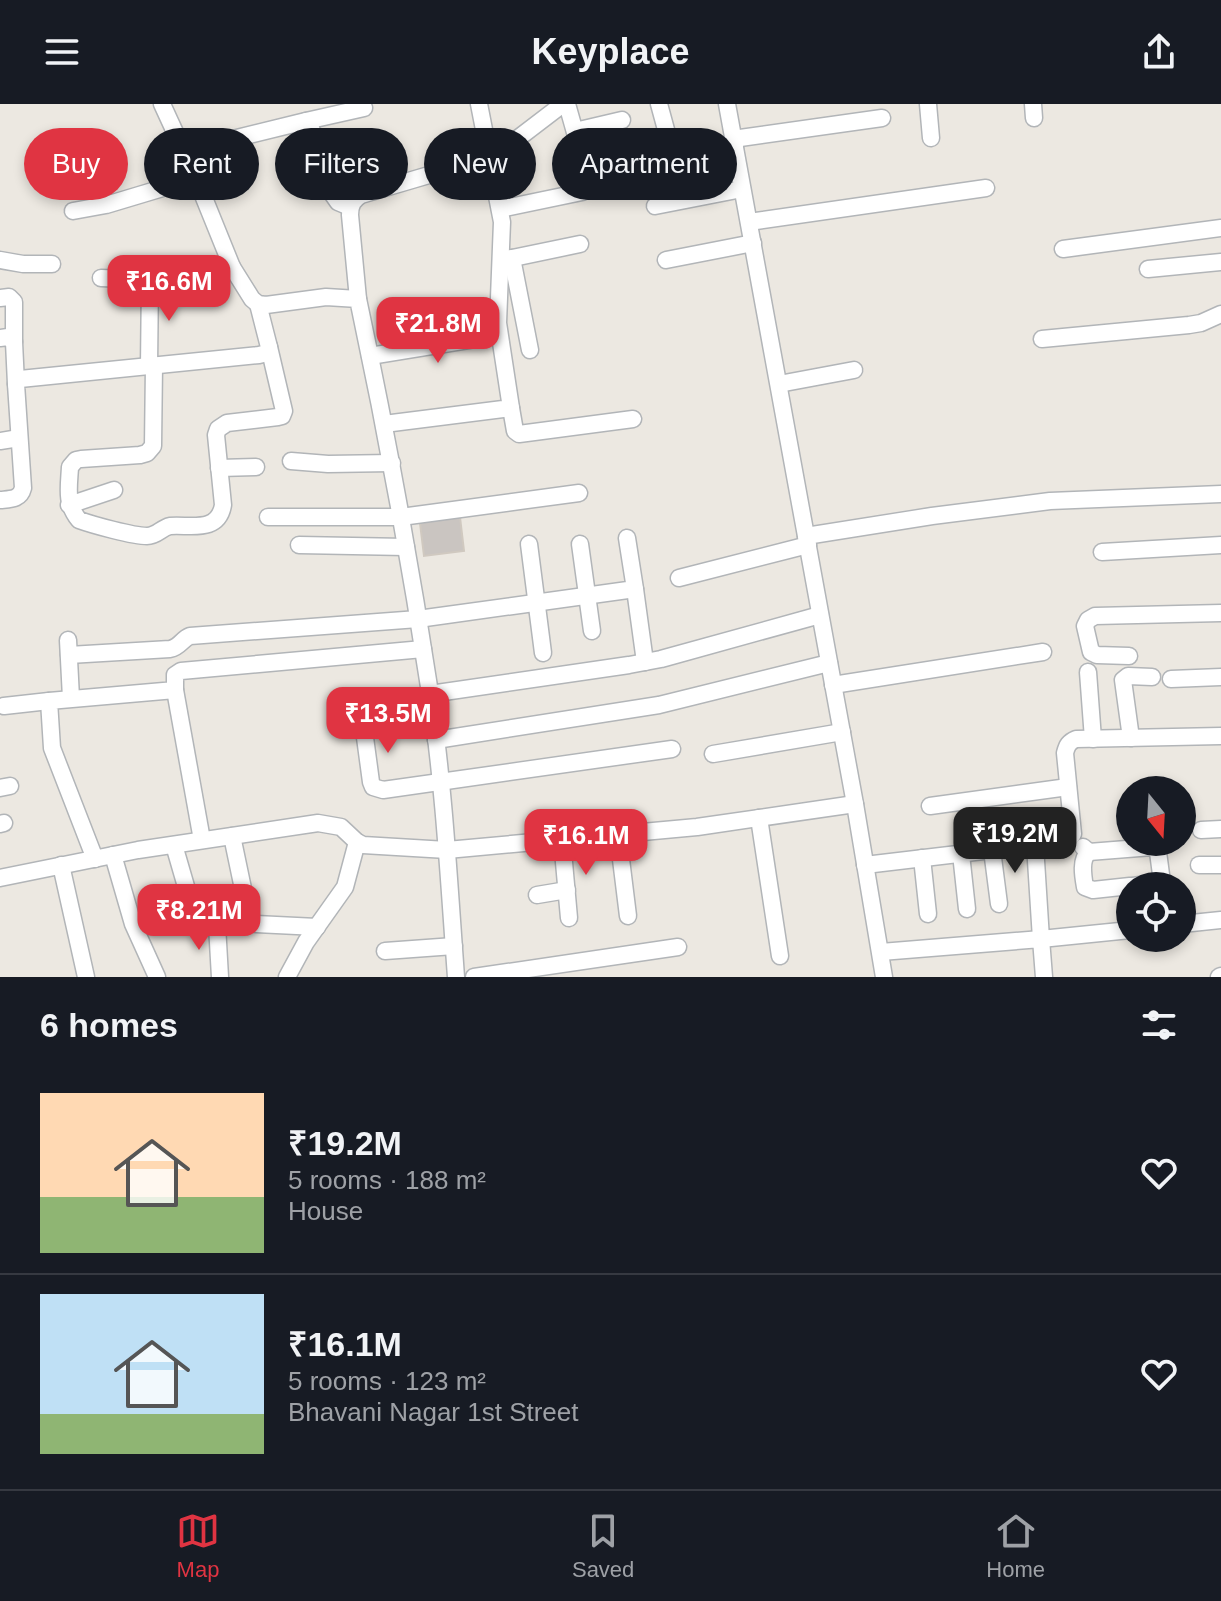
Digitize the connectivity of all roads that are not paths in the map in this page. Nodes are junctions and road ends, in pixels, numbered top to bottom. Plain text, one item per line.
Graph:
1 (162, 104) edge
2 (479, 104) edge
3 (565, 104) edge
4 (659, 104) edge
5 (727, 104) edge
6 (928, 104) edge
7 (364, 108) dead end
8 (882, 118) dead end
9 (622, 120) dead end
10 (306, 121) junction
11 (173, 128) edge
12 (484, 128) edge
13 (532, 128) edge
14 (574, 128) edge
15 (588, 128) edge
16 (666, 128) edge
17 (731, 128) edge
18 (259, 133) edge
19 (931, 138) dead end
20 (737, 142) edge
21 (737, 160) edge
22 (424, 176) edge
23 (986, 188) dead end
24 (742, 189) junction
25 (144, 194) edge
26 (552, 198) edge
27 (205, 200) edge
28 (498, 200) edge
29 (655, 206) dead end
30 (350, 207) junction
31 (500, 209) junction
32 (73, 211) dead end
33 (749, 222) junction
34 (1221, 228) edge
35 (753, 243) junction
36 (580, 244) dead end
37 (1063, 249) dead end
38 (0, 260) edge
39 (506, 260) junction
40 (666, 260) dead end
41 (1221, 262) edge
42 (52, 264) dead end
43 (232, 267) junction
44 (1148, 269) dead end
45 (101, 278) dead end
46 (150, 280) junction
47 (0, 298) edge
48 (358, 299) junction
49 (258, 304) junction
50 (1221, 314) edge
51 (499, 335) junction
52 (1042, 339) dead end
53 (7, 340) edge
54 (269, 347) junction
55 (530, 350) dead end
56 (370, 356) junction
57 (151, 366) junction
58 (854, 370) dead end
59 (11, 379) edge
60 (779, 384) junction
61 (511, 408) junction
62 (633, 419) dead end
63 (384, 424) junction
64 (19, 438) junction
65 (0, 441) edge
66 (291, 461) dead end
67 (392, 463) junction
68 (256, 467) dead end
69 (219, 468) junction
70 (114, 490) dead end
71 (579, 493) dead end
72 (1221, 494) edge
73 (0, 500) edge
74 (69, 505) junction
75 (268, 517) dead end
76 (401, 517) junction
77 (627, 538) dead end
78 (807, 540) junction
79 (529, 544) dead end
80 (580, 544) dead end
81 (299, 545) dead end
82 (1221, 545) edge
83 (406, 547) junction
84 (1102, 552) dead end
85 (679, 578) dead end
86 (635, 589) junction
87 (587, 596) junction
88 (536, 603) junction
89 (1221, 613) edge
90 (820, 615) junction
91 (418, 619) junction
92 (592, 631) dead end
93 (423, 649) junction
94 (1043, 652) dead end
95 (543, 653) dead end
96 (1129, 656) dead end
97 (645, 662) junction
98 (829, 663) junction
99 (1088, 672) dead end
100 (1152, 677) dead end
101 (1221, 677) edge
102 (1171, 679) dead end
103 (833, 685) junction
104 (175, 690) junction
105 (430, 694) junction
106 (71, 698) junction
107 (49, 701) junction
108 (4, 706) dead end
109 (433, 716) junction
110 (842, 732) junction
111 (1221, 736) edge
112 (1131, 738) junction
113 (1093, 739) junction
114 (436, 740) junction
115 (672, 749) dead end
116 (713, 754) dead end
117 (441, 782) junction
118 (1068, 787) junction
119 (855, 804) junction
120 (930, 806) dead end
121 (759, 818) junction
122 (1221, 829) edge
123 (1201, 830) dead end
124 (618, 835) junction
125 (232, 836) junction
126 (1072, 838) junction
127 (202, 840) junction
128 (562, 840) junction
129 (357, 842) junction
130 (174, 845) junction
131 (1035, 845) junction
132 (447, 850) junction
133 (992, 850) junction
134 (1089, 852) junction
135 (961, 854) junction
136 (113, 855) junction
137 (922, 858) junction
138 (95, 859) junction
139 (61, 865) junction
140 (865, 865) junction
141 (1199, 865) dead end
142 (1221, 865) edge
143 (1161, 872) edge
144 (0, 878) edge
145 (1116, 888) edge
146 (567, 890) junction
147 (537, 895) dead end
148 (246, 903) dead end
149 (999, 904) dead end
150 (967, 909) dead end
151 (194, 914) dead end
152 (928, 914) dead end
153 (628, 916) dead end
154 (569, 918) dead end
155 (1221, 920) edge
156 (1196, 923) edge
157 (256, 924) dead end
158 (217, 925) dead end
159 (317, 927) junction
160 (1116, 931) edge
161 (1041, 939) junction
162 (454, 946) junction
163 (678, 947) dead end
164 (385, 951) dead end
165 (881, 952) junction
166 (780, 956) dead end
167 (86, 977) edge
168 (157, 977) edge
169 (220, 977) edge
170 (287, 977) edge
171 (456, 977) edge
172 (474, 977) edge
173 (884, 977) edge
174 (1044, 977) edge

1 - 11 street
2 - 12 street
3 - 13 street
3 - 14 street
4 - 16 street
5 - 17 street
6 - 19 street
7 - 10 street
8 - 20 street
9 - 15 street
10 - 18 street
10 - 30 street
21 - 24 street
22 - 30 street
23 - 33 street
24 - 29 street
24 - 33 street
25 - 32 street
26 - 31 street
27 - 43 street
28 - 31 street
30 - 48 street
31 - 39 street
33 - 35 street
34 - 37 street
35 - 40 street
35 - 60 street
36 - 39 street
38 - 42 street
39 - 51 street
39 - 55 street
41 - 44 street
43 - 46 street
43 - 49 street
45 - 46 street
46 - 57 street
47 - 53 street
48 - 49 street
48 - 56 street
49 - 54 street
50 - 52 street
51 - 56 street
51 - 61 street
53 - 59 street
54 - 57 street
54 - 69 street
56 - 63 street
57 - 59 street
57 - 74 street
58 - 60 street
59 - 64 street
60 - 78 street
61 - 62 street
61 - 63 street
63 - 67 street
64 - 65 street
64 - 73 street
66 - 67 street
67 - 76 street
68 - 69 street
69 - 74 street
70 - 74 street
71 - 76 street
72 - 78 street
75 - 76 street
76 - 83 street
77 - 86 street
78 - 85 street
78 - 90 street
79 - 88 street
80 - 87 street
81 - 83 street
82 - 84 street
83 - 91 street
86 - 87 street
86 - 97 street
87 - 88 street
87 - 92 street
88 - 91 street
88 - 95 street
89 - 96 street
90 - 97 street
90 - 98 street
91 - 93 street
91 - 106 street
93 - 104 street
93 - 105 street
94 - 103 street
97 - 105 street
98 - 103 street
98 - 114 street
99 - 113 street
100 - 112 street
101 - 102 street
103 - 110 street
104 - 106 street
104 - 127 street
105 - 109 street
106 - 107 street
107 - 108 street
107 - 138 street
109 - 114 street
109 - 117 street
110 - 116 street
110 - 119 street
111 - 112 street
112 - 113 street
113 - 118 street
114 - 117 street
115 - 117 street
117 - 132 street
118 - 120 street
118 - 126 street
119 - 121 street
119 - 140 street
121 - 124 street
121 - 166 street
122 - 123 street
124 - 128 street
124 - 153 street
125 - 127 street
125 - 129 street
125 - 148 street
126 - 131 street
126 - 134 street
127 - 130 street
128 - 132 street
128 - 146 street
129 - 132 street
129 - 159 street
130 - 136 street
130 - 151 street
131 - 133 street
131 - 161 street
132 - 162 street
133 - 135 street
133 - 149 street
134 - 143 street
134 - 145 street
135 - 137 street
135 - 150 street
136 - 138 street
136 - 168 street
137 - 140 street
137 - 152 street
138 - 139 street
139 - 144 street
139 - 167 street
140 - 165 street
141 - 142 street
146 - 147 street
146 - 154 street
155 - 156 street
157 - 159 street
158 - 169 street
159 - 170 street
160 - 161 street
161 - 165 street
161 - 174 street
162 - 164 street
162 - 171 street
163 - 172 street
165 - 173 street

